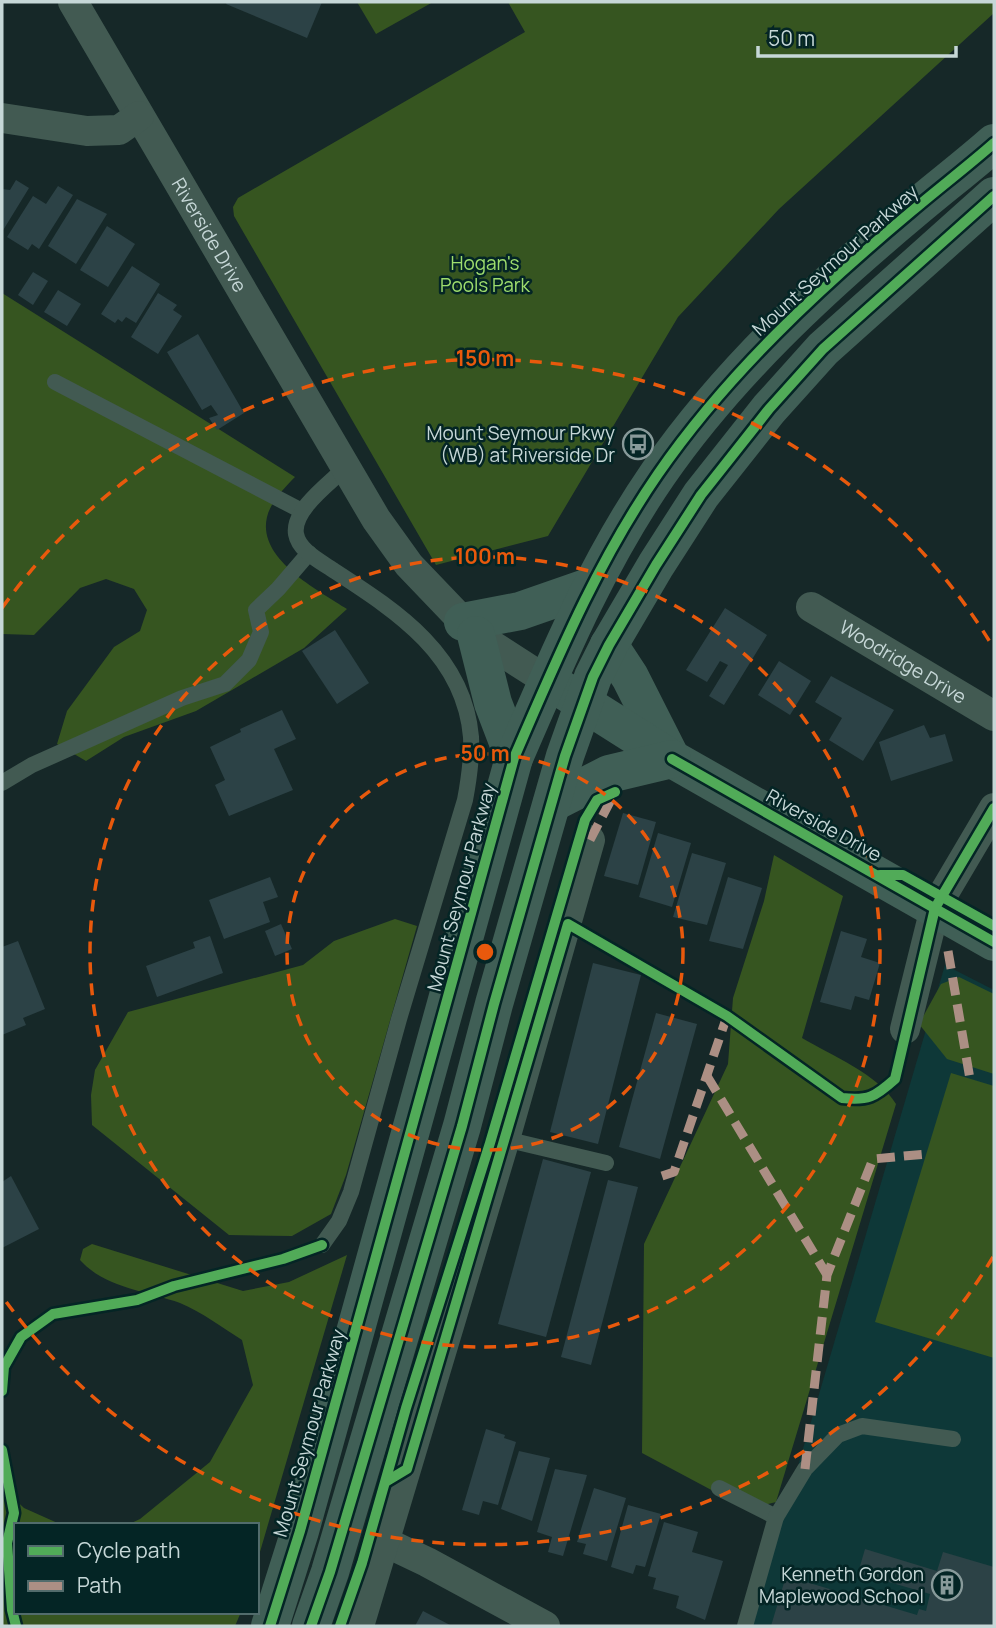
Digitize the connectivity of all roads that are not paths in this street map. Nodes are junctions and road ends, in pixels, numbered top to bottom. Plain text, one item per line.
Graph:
1 (73, 2) edge
2 (139, 116) junction
3 (2, 118) edge
4 (994, 143) edge
5 (994, 196) edge
6 (55, 382) dead end
7 (337, 475) junction
8 (302, 511) junction
9 (309, 553) junction
10 (589, 587) junction
11 (811, 607) dead end
12 (469, 629) junction
13 (609, 645) junction
14 (546, 680) junction
15 (583, 703) junction
16 (994, 716) edge
17 (514, 758) junction
18 (672, 760) junction
19 (2, 783) edge
20 (551, 803) junction
21 (994, 808) edge
22 (590, 840) dead end
23 (935, 908) junction
24 (994, 942) edge
25 (905, 1029) dead end
26 (505, 1139) junction
27 (606, 1163) dead end
28 (322, 1245) dead end
29 (953, 1439) dead end
30 (719, 1488) dead end
31 (776, 1517) junction
32 (385, 1542) junction
33 (270, 1626) edge
34 (311, 1626) edge
35 (359, 1626) edge
36 (545, 1626) edge
37 (745, 1626) edge

1 - 2 street, Riverside Drive
2 - 3 street
2 - 7 street, Riverside Drive
4 - 10 main road, Mount Seymour Parkway
5 - 13 main road
6 - 8 lane
7 - 8 lane
7 - 12 street, Riverside Drive
8 - 9 lane
9 - 19 lane
9 - 28 lane, Mount Seymour Parkway
10 - 12 main road
10 - 14 main road, Mount Seymour Parkway
11 - 16 street, Woodridge Drive
12 - 14 street, Riverside Drive
12 - 17 main road
13 - 15 main road
13 - 18 main road
14 - 15 main road, Riverside Drive
14 - 17 main road, Mount Seymour Parkway
15 - 18 main road, Riverside Drive
15 - 20 main road
17 - 33 main road, Mount Seymour Parkway
18 - 20 main road
18 - 23 main road, Riverside Drive
20 - 34 main road
21 - 23 street
22 - 26 street
23 - 24 main road, Riverside Drive
23 - 25 street
26 - 27 lane
26 - 32 street
29 - 31 lane
30 - 31 lane
31 - 37 lane
32 - 35 street
32 - 36 street

